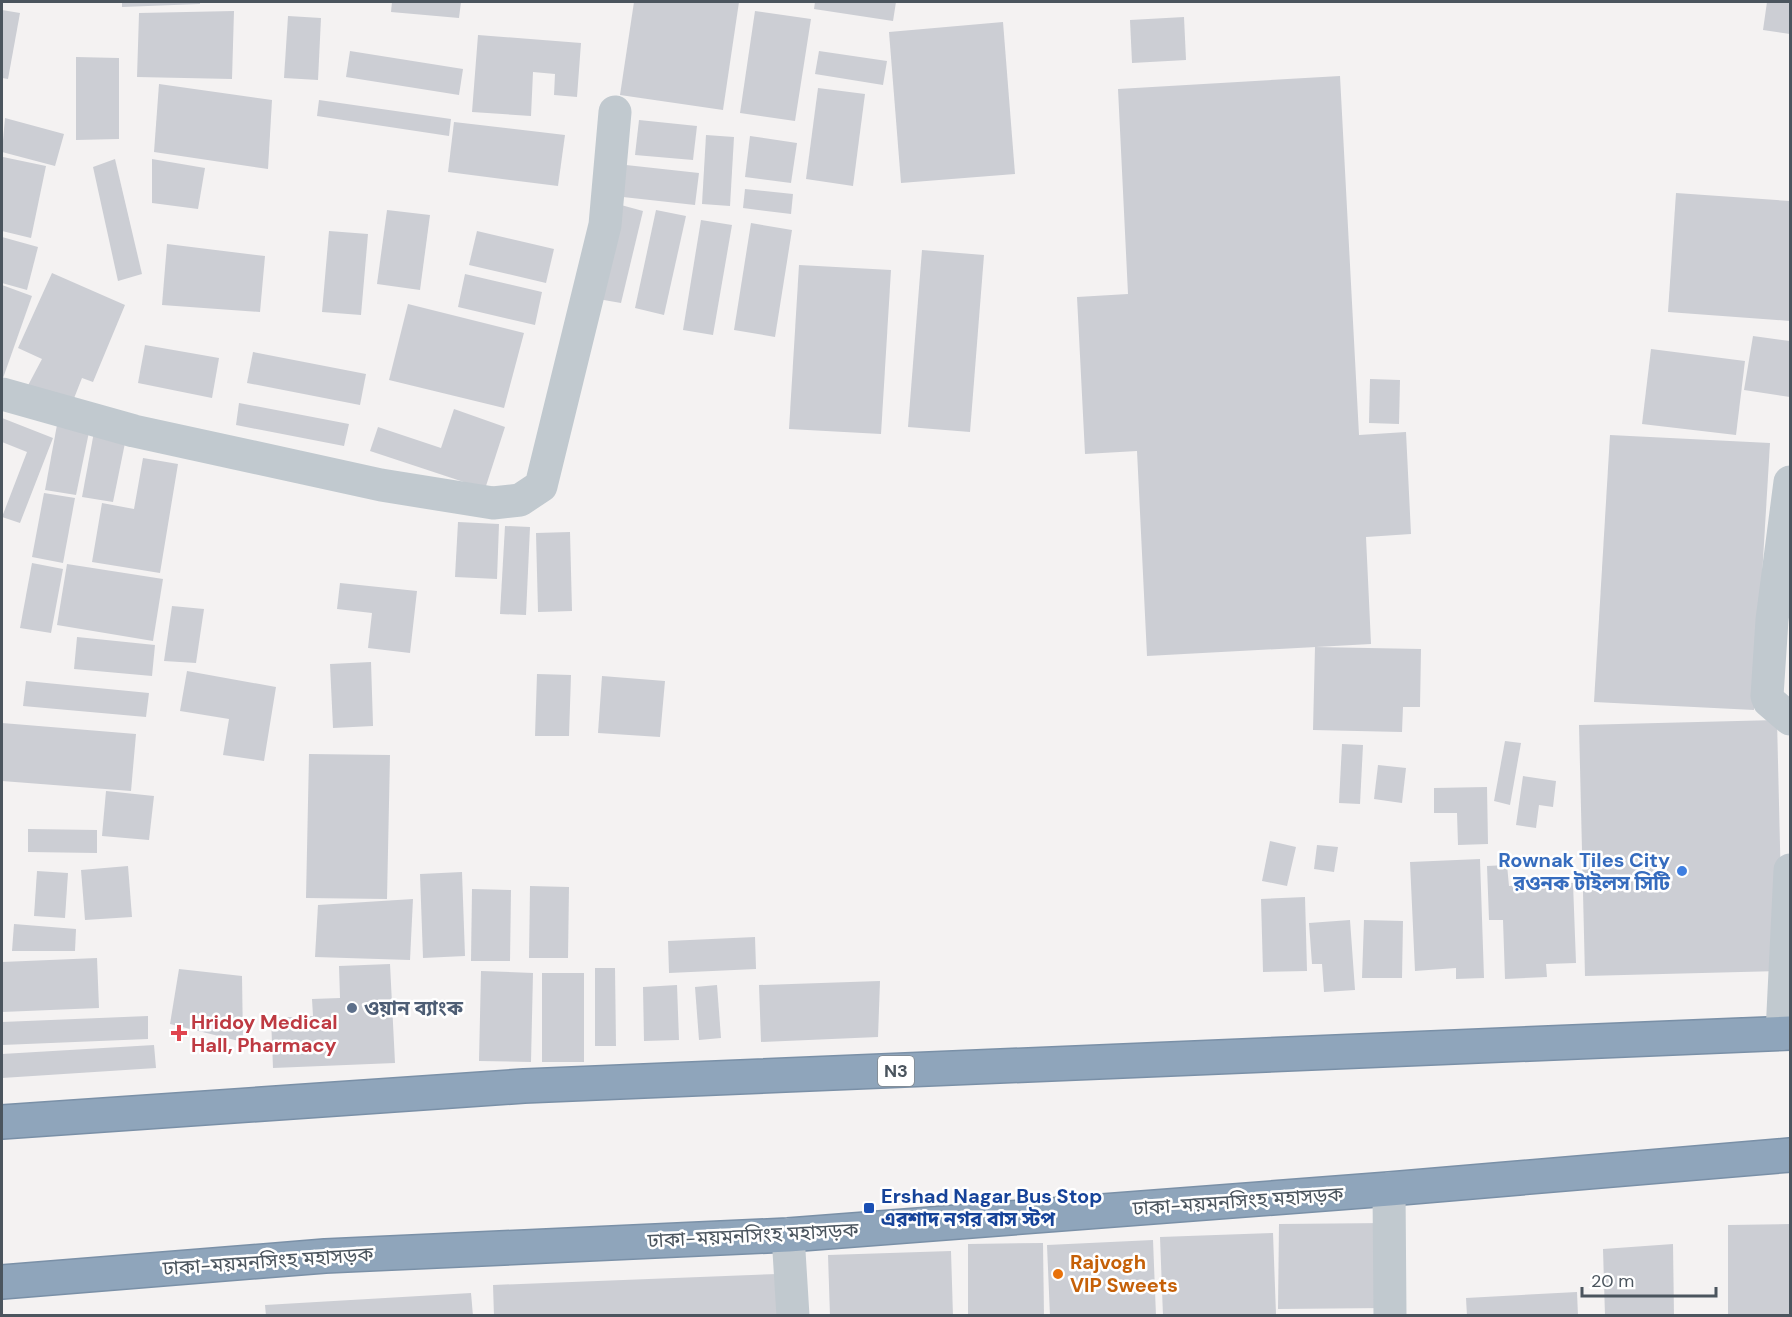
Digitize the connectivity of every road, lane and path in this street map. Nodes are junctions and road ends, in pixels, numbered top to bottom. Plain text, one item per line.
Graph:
1 (615, 112) dead end
2 (2, 394) edge
3 (1791, 482) edge
4 (1791, 719) edge
5 (1791, 870) edge
6 (1786, 1033) edge
7 (2, 1122) edge
8 (1791, 1155) edge
9 (1389, 1189) junction
10 (788, 1235) junction
11 (2, 1282) edge
12 (793, 1316) edge
13 (1390, 1316) edge

1 - 2 street
3 - 4 street
5 - 6 street
6 - 7 highway, N3
8 - 9 highway, ঢাকা-ময়মনসিংহ মহাসড়ক
9 - 10 highway, ঢাকা-ময়মনসিংহ মহাসড়ক
9 - 13 street
10 - 11 highway, ঢাকা-ময়মনসিংহ মহাসড়ক
10 - 12 street

